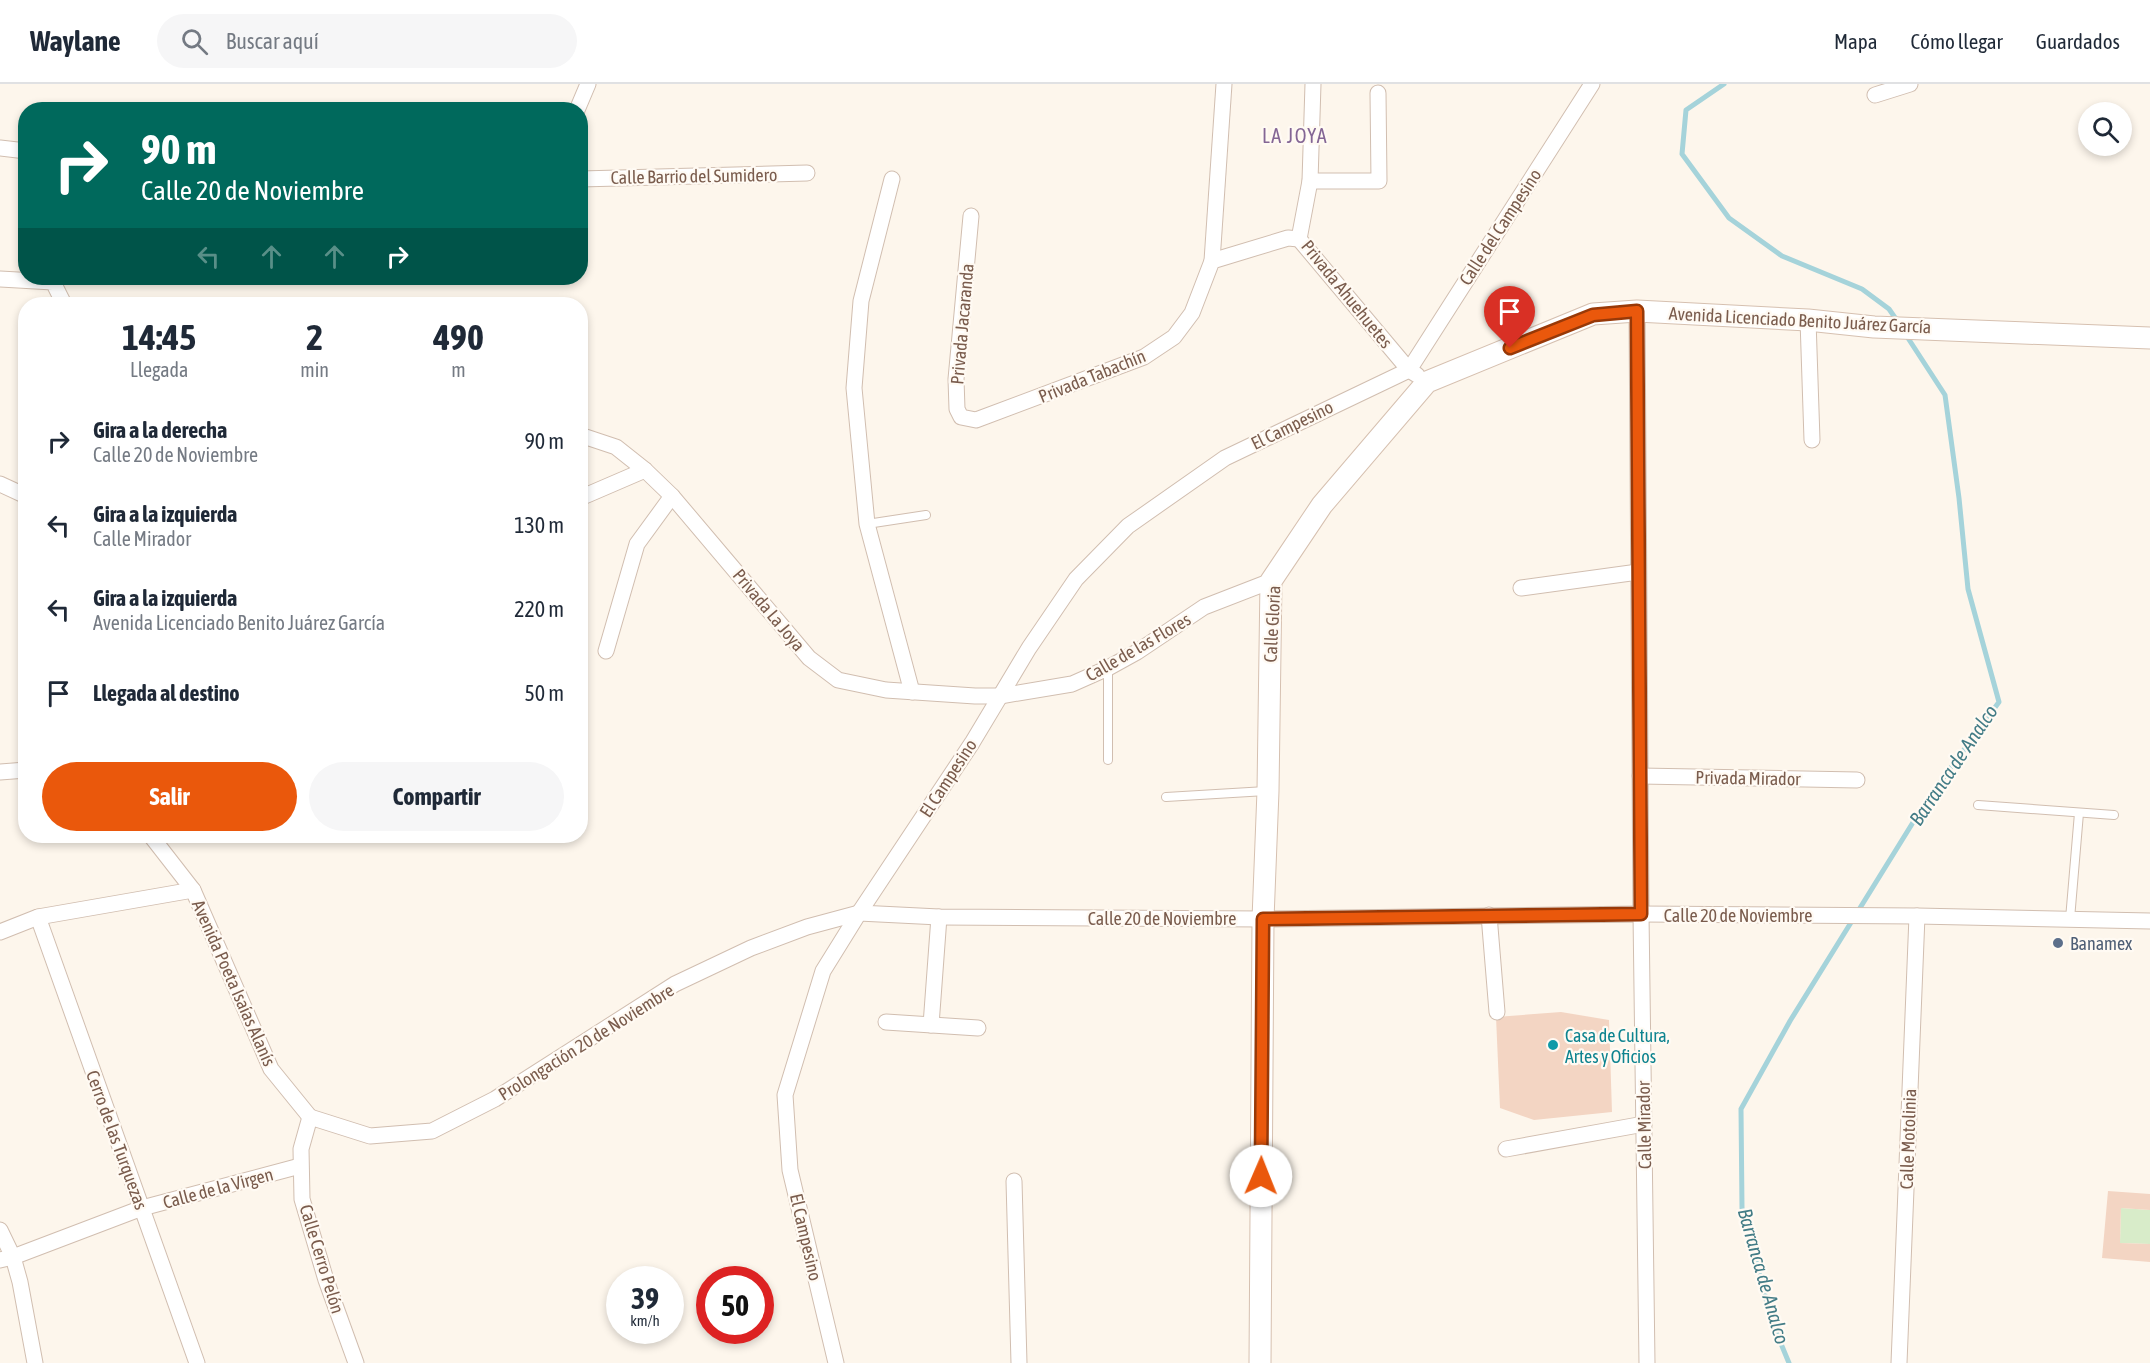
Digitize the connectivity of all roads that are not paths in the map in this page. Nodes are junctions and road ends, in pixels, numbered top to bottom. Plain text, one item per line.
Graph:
1 (588, 84) edge
2 (1224, 84) edge
3 (1313, 84) edge
4 (1592, 84) edge
5 (1910, 84) edge
6 (1378, 93) dead end
7 (1875, 95) dead end
8 (580, 102) edge
9 (0, 148) edge
10 (18, 150) edge
11 (807, 173) dead end
12 (588, 179) edge
13 (892, 179) dead end
14 (1310, 181) junction
15 (972, 216) dead end
16 (1299, 239) junction
17 (1212, 261) junction
18 (0, 279) edge
19 (18, 280) edge
20 (1637, 311) junction
21 (1808, 320) junction
22 (2150, 338) edge
23 (1409, 370) junction
24 (1428, 382) junction
25 (976, 420) joint
26 (588, 438) edge
27 (1812, 440) dead end
28 (645, 470) junction
29 (0, 484) edge
30 (18, 492) edge
31 (588, 495) edge
32 (672, 496) junction
33 (926, 515) dead end
34 (867, 524) junction
35 (1638, 572) junction
36 (1271, 581) junction
37 (1521, 588) dead end
38 (606, 651) dead end
39 (1108, 668) junction
40 (912, 692) junction
41 (1000, 696) junction
42 (1108, 760) dead end
43 (18, 771) edge
44 (0, 772) edge
45 (1640, 776) junction
46 (1857, 780) dead end
47 (1268, 791) junction
48 (1166, 798) dead end
49 (1978, 805) dead end
50 (2079, 813) junction
51 (2114, 815) dead end
52 (156, 843) edge
53 (193, 890) junction
54 (858, 914) junction
55 (1641, 914) junction
56 (1489, 915) junction
57 (1917, 916) junction
58 (38, 917) junction
59 (939, 917) junction
60 (2070, 918) junction
61 (1263, 919) junction
62 (2150, 921) edge
63 (0, 932) edge
64 (1497, 1012) dead end
65 (886, 1022) dead end
66 (931, 1025) junction
67 (978, 1028) dead end
68 (310, 1117) junction
69 (1644, 1124) junction
70 (1506, 1149) dead end
71 (300, 1166) junction
72 (1014, 1181) dead end
73 (142, 1208) junction
74 (0, 1230) edge
75 (6, 1258) edge
76 (35, 1363) edge
77 (197, 1363) edge
78 (356, 1363) edge
79 (836, 1363) edge
80 (1019, 1363) edge
81 (1260, 1363) edge
82 (1647, 1363) edge
83 (1899, 1363) edge

1 - 8 street
2 - 17 street, Privada Tabachín
3 - 14 street, Privada Ahuehuetes
4 - 23 street, Calle del Campesino
5 - 7 street
6 - 14 street
9 - 10 street
11 - 12 street, Calle Barrio del Sumidero
13 - 34 street
14 - 16 street, Privada Ahuehuetes
15 - 25 street, Privada Jacaranda
16 - 17 street
16 - 23 street, Privada Ahuehuetes
17 - 25 street, Privada Tabachín
18 - 19 street
20 - 21 main road, Avenida Licenciado Benito Juárez García
20 - 24 main road, Avenida Licenciado Benito Juárez García
20 - 35 street, Calle Mirador
21 - 22 main road, Avenida Licenciado Benito Juárez García
21 - 27 street
23 - 24 street, Privada Ahuehuetes
23 - 41 street, El Campesino
24 - 36 main road, Calle Gloria
26 - 28 street, Privada La Joya
28 - 31 street
28 - 32 street, Privada La Joya
29 - 30 street
32 - 38 street
32 - 40 street, Privada La Joya
33 - 34 lane
34 - 40 street
35 - 37 street
35 - 45 street, Calle Mirador
36 - 39 street, Calle de las Flores
36 - 47 main road, Calle Gloria
39 - 41 street, Calle de las Flores
39 - 42 lane
40 - 41 street, Privada La Joya
41 - 54 street, El Campesino
43 - 44 street
45 - 46 street, Privada Mirador
45 - 55 street, Calle Mirador
47 - 48 lane
47 - 61 main road, Calle Gloria
49 - 50 lane
50 - 51 lane
50 - 60 lane
52 - 53 street
53 - 58 street, Avenida Poeta Isaías Alanís
53 - 68 street, Avenida Poeta Isaías Alanís
54 - 59 street, Calle 20 de Noviembre
54 - 68 street, Prolongación 20 de Noviembre
54 - 79 street, El Campesino
55 - 56 street, Calle 20 de Noviembre
55 - 57 street, Calle 20 de Noviembre
55 - 69 street, Calle Mirador
56 - 61 street, Calle 20 de Noviembre
56 - 64 street
57 - 60 street, Calle 20 de Noviembre
57 - 83 street, Calle Motolinia
58 - 63 street, Avenida Poeta Isaías Alanís
58 - 73 street, Cerro de las Turquezas
59 - 61 street, Calle 20 de Noviembre
59 - 66 street
60 - 62 street, Calle 20 de Noviembre
61 - 81 main road, Calle Gloria
65 - 66 street
66 - 67 street
68 - 71 street, Calle Cerro Pelón
69 - 70 street
69 - 82 street, Calle Mirador
71 - 73 street, Calle de la Virgen
71 - 78 street, Calle Cerro Pelón
72 - 80 street
73 - 75 street, Calle de la Virgen
73 - 77 street, Cerro de las Turquezas
74 - 75 street
75 - 76 street

